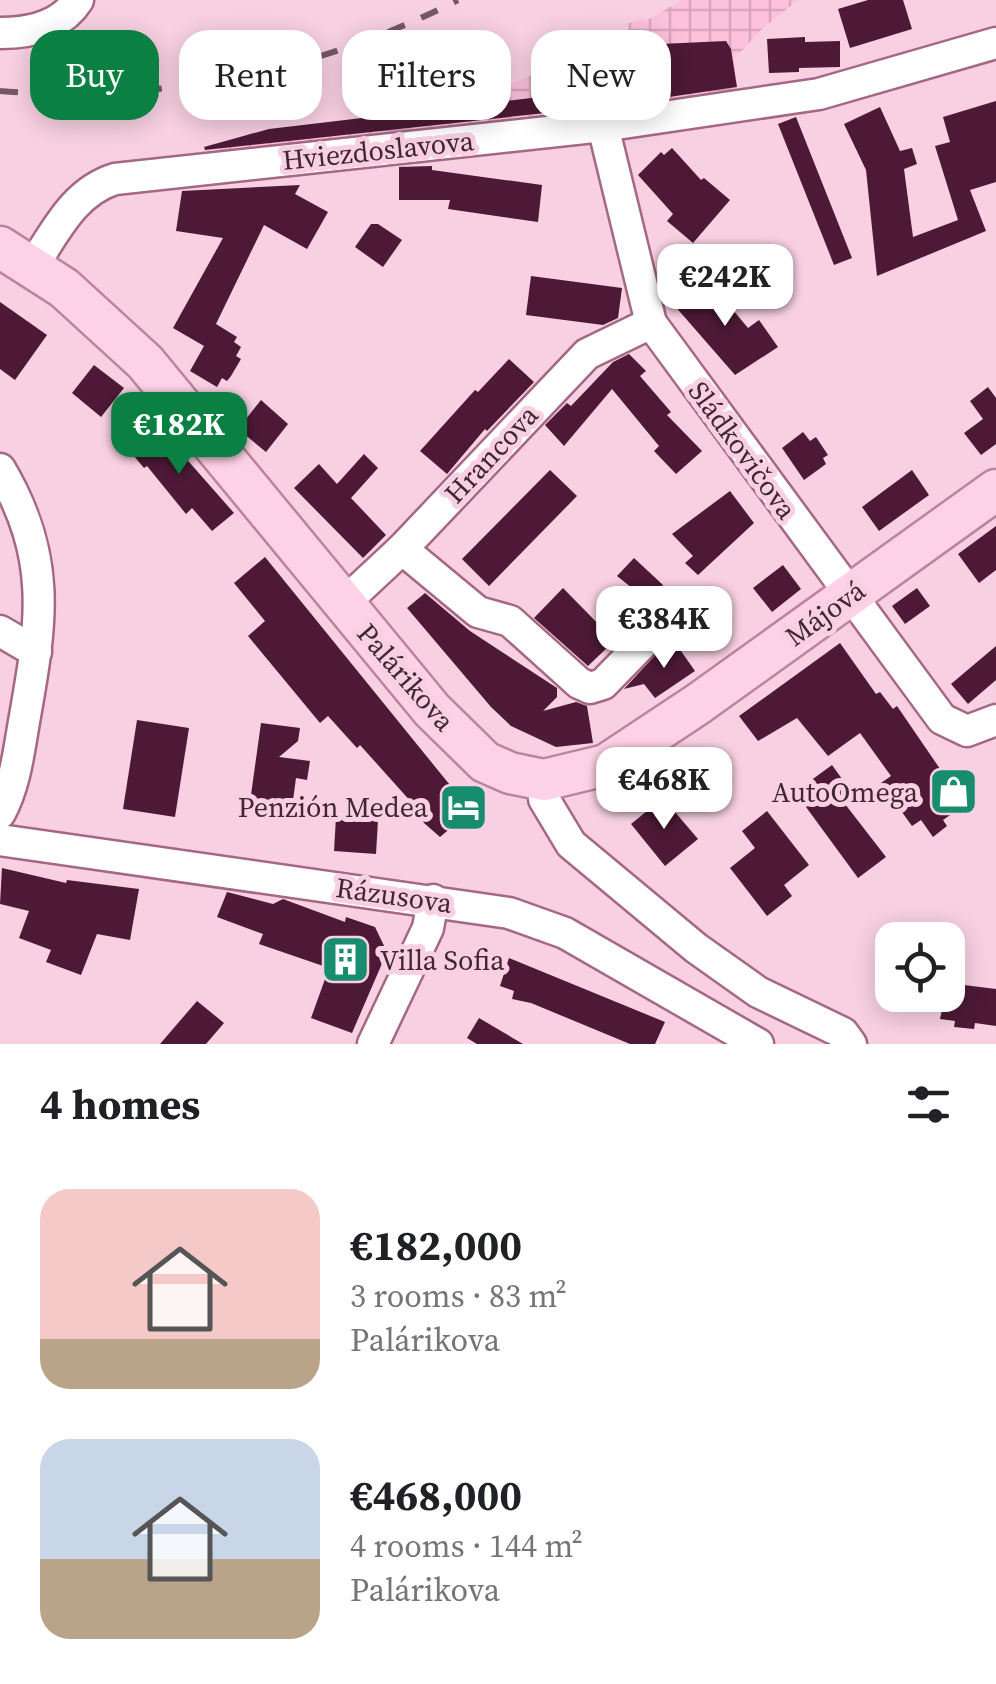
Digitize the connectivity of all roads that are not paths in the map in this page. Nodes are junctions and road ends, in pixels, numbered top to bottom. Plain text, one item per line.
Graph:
1 (78, 0) edge
2 (0, 33) edge
3 (996, 43) edge
4 (603, 126) junction
5 (16, 256) edge
6 (651, 323) junction
7 (0, 469) edge
8 (996, 490) edge
9 (402, 549) junction
10 (849, 595) junction
11 (343, 604) junction
12 (0, 631) edge
13 (644, 642) dead end
14 (36, 652) junction
15 (996, 720) edge
16 (544, 780) junction
17 (0, 814) edge
18 (0, 840) edge
19 (433, 900) junction
20 (374, 1044) edge
21 (758, 1044) edge
22 (850, 1044) edge

1 - 2 street
3 - 4 street, Hviezdoslavova
4 - 5 street, Hviezdoslavova
4 - 6 street, Sládkovičova
5 - 11 main road, Palárikova
6 - 9 street, Hrancova
6 - 10 street, Sládkovičova
7 - 14 street
8 - 10 main road, Májová
9 - 11 street, Hrancova
9 - 13 street
10 - 15 street, Sládkovičova
10 - 16 main road, Májová
11 - 16 main road, Palárikova
12 - 14 street
14 - 17 street
16 - 22 street
18 - 19 street, Rázusova
19 - 20 street
19 - 21 street, Rázusova

